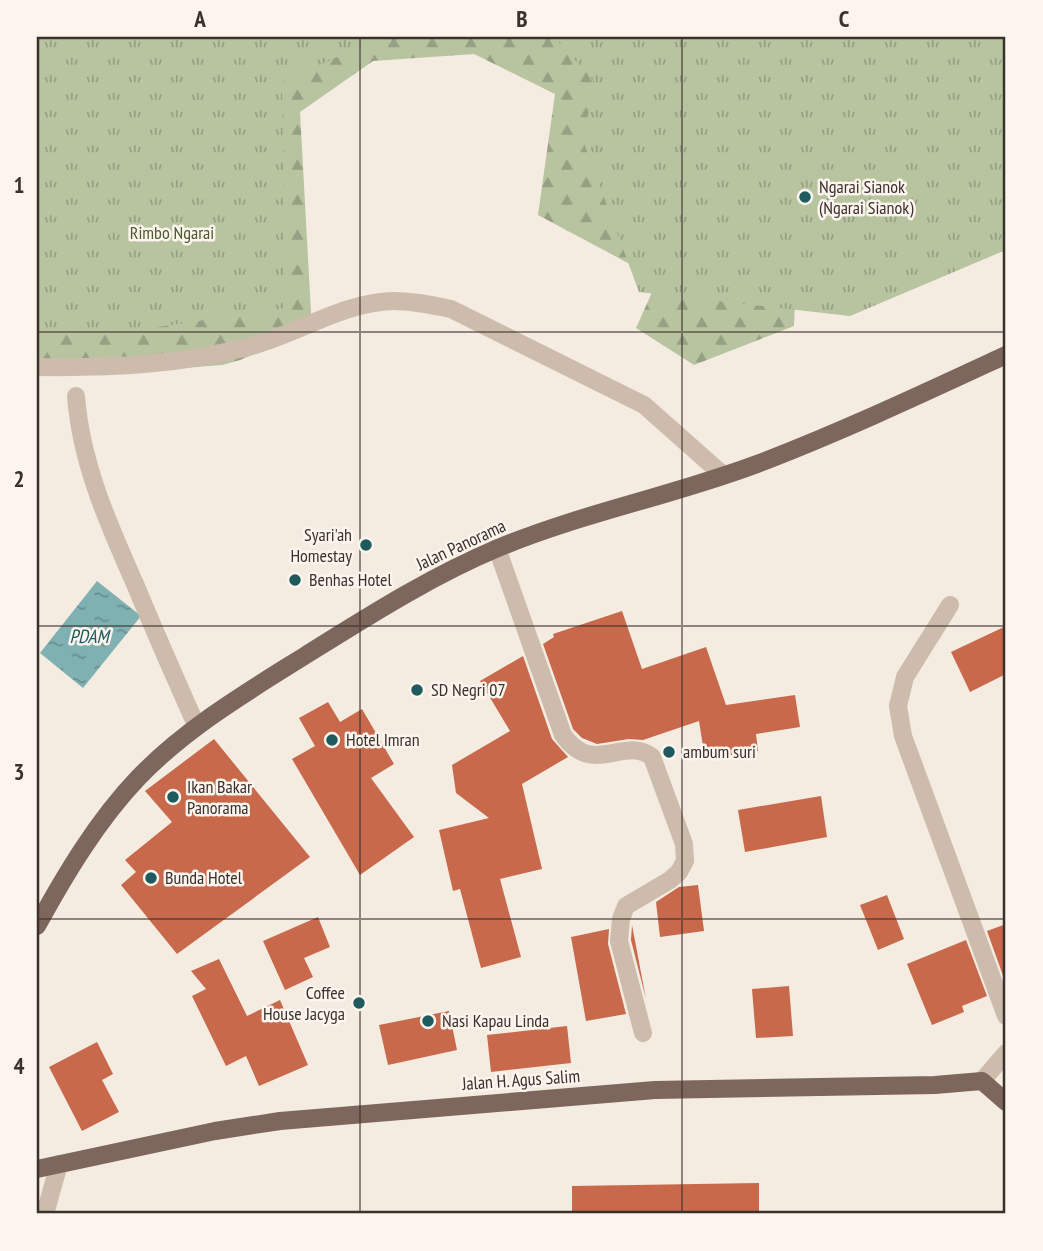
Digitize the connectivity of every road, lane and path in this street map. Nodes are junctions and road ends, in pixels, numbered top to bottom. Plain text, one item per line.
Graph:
1 (1006, 355) edge
2 (37, 367) edge
3 (76, 396) dead end
4 (723, 475) junction
5 (496, 548) junction
6 (950, 605) dead end
7 (197, 727) junction
8 (37, 926) edge
9 (1006, 1016) edge
10 (643, 1034) dead end
11 (1006, 1053) edge
12 (982, 1081) junction
13 (1006, 1102) edge
14 (59, 1164) junction
15 (37, 1169) edge
16 (45, 1214) edge

1 - 4 main road, Jalan Panorama
2 - 4 street
3 - 7 street
4 - 5 main road, Jalan Panorama
5 - 7 main road, Jalan Panorama
5 - 10 street
6 - 9 street
7 - 8 main road, Jalan Panorama
11 - 12 street
12 - 13 main road
12 - 14 main road, Jalan H. Agus Salim
14 - 15 main road, Jalan H. Agus Salim
14 - 16 street

